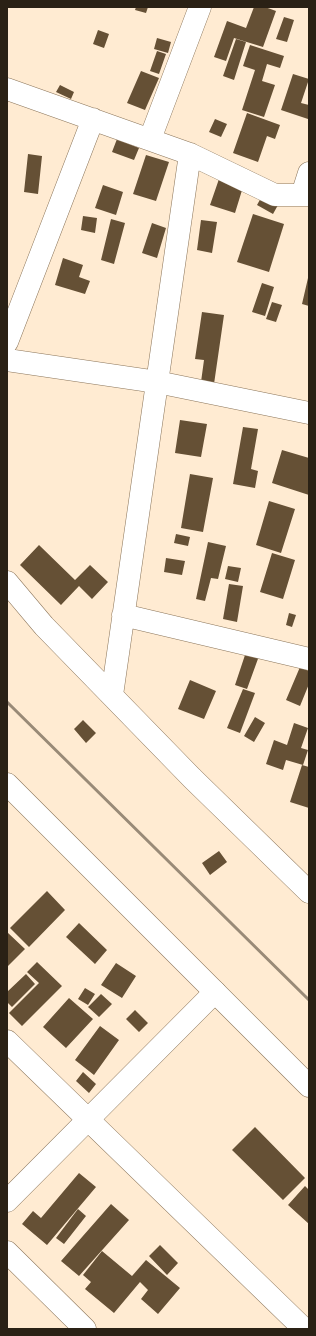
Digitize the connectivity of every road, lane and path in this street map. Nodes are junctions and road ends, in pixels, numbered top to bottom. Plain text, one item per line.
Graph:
1 (200, 7) edge
2 (7, 89) edge
3 (93, 119) junction
4 (150, 139) junction
5 (190, 154) junction
6 (309, 173) edge
7 (306, 195) edge
8 (7, 342) edge
9 (7, 360) edge
10 (157, 382) junction
11 (309, 413) edge
12 (7, 582) edge
13 (123, 615) junction
14 (309, 658) edge
15 (112, 695) junction
16 (7, 784) edge
17 (309, 892) edge
18 (215, 992) junction
19 (7, 1041) edge
20 (309, 1086) edge
21 (88, 1120) junction
22 (7, 1201) edge
23 (7, 1252) edge
24 (85, 1329) edge
25 (304, 1329) edge

1 - 4 street
2 - 3 street
3 - 4 street
3 - 8 street
4 - 5 street
5 - 7 street
5 - 10 street
6 - 7 street
9 - 10 street
10 - 11 street
10 - 13 street
12 - 15 street
13 - 14 street
13 - 15 street
15 - 17 street
16 - 18 street
18 - 20 street
18 - 21 street
19 - 21 street
21 - 22 street
21 - 25 street
23 - 24 street

